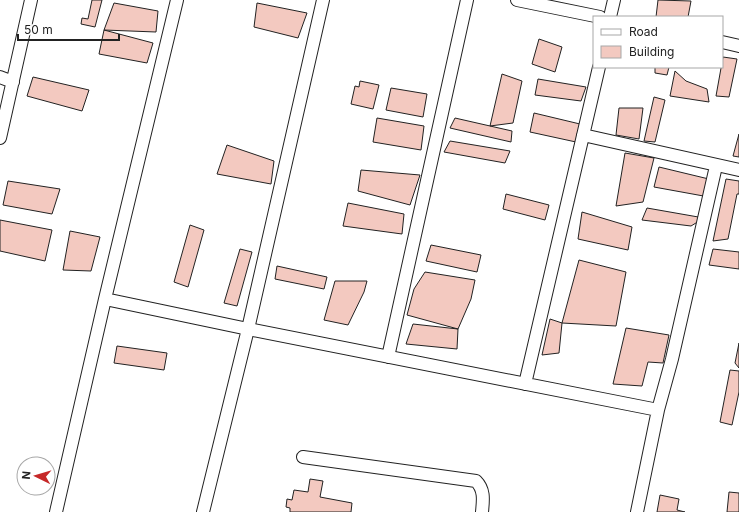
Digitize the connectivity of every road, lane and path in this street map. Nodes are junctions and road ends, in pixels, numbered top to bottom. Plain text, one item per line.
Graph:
1 (31, 0) edge
2 (177, 0) edge
3 (323, 0) edge
4 (467, 0) edge
5 (517, 0) edge
6 (614, 0) edge
7 (595, 16) edge
8 (610, 16) edge
9 (723, 42) edge
10 (739, 46) edge
11 (599, 68) edge
12 (0, 77) edge
13 (13, 82) junction
14 (583, 135) junction
15 (0, 138) edge
16 (716, 166) junction
17 (739, 170) edge
18 (104, 299) junction
19 (248, 329) junction
20 (388, 357) junction
21 (525, 384) junction
22 (658, 410) junction
23 (303, 457) dead end
24 (56, 512) edge
25 (203, 512) edge
26 (482, 512) edge
27 (637, 512) edge

1 - 13 street
2 - 18 street
3 - 19 street
4 - 20 street
5 - 7 street
6 - 8 street
9 - 10 street
11 - 14 street
12 - 13 street
13 - 15 street
14 - 16 street
14 - 21 street
16 - 17 street
16 - 22 street
18 - 19 street
18 - 24 street
19 - 20 street
19 - 25 street
20 - 21 street
21 - 22 street
22 - 27 street
23 - 26 street

